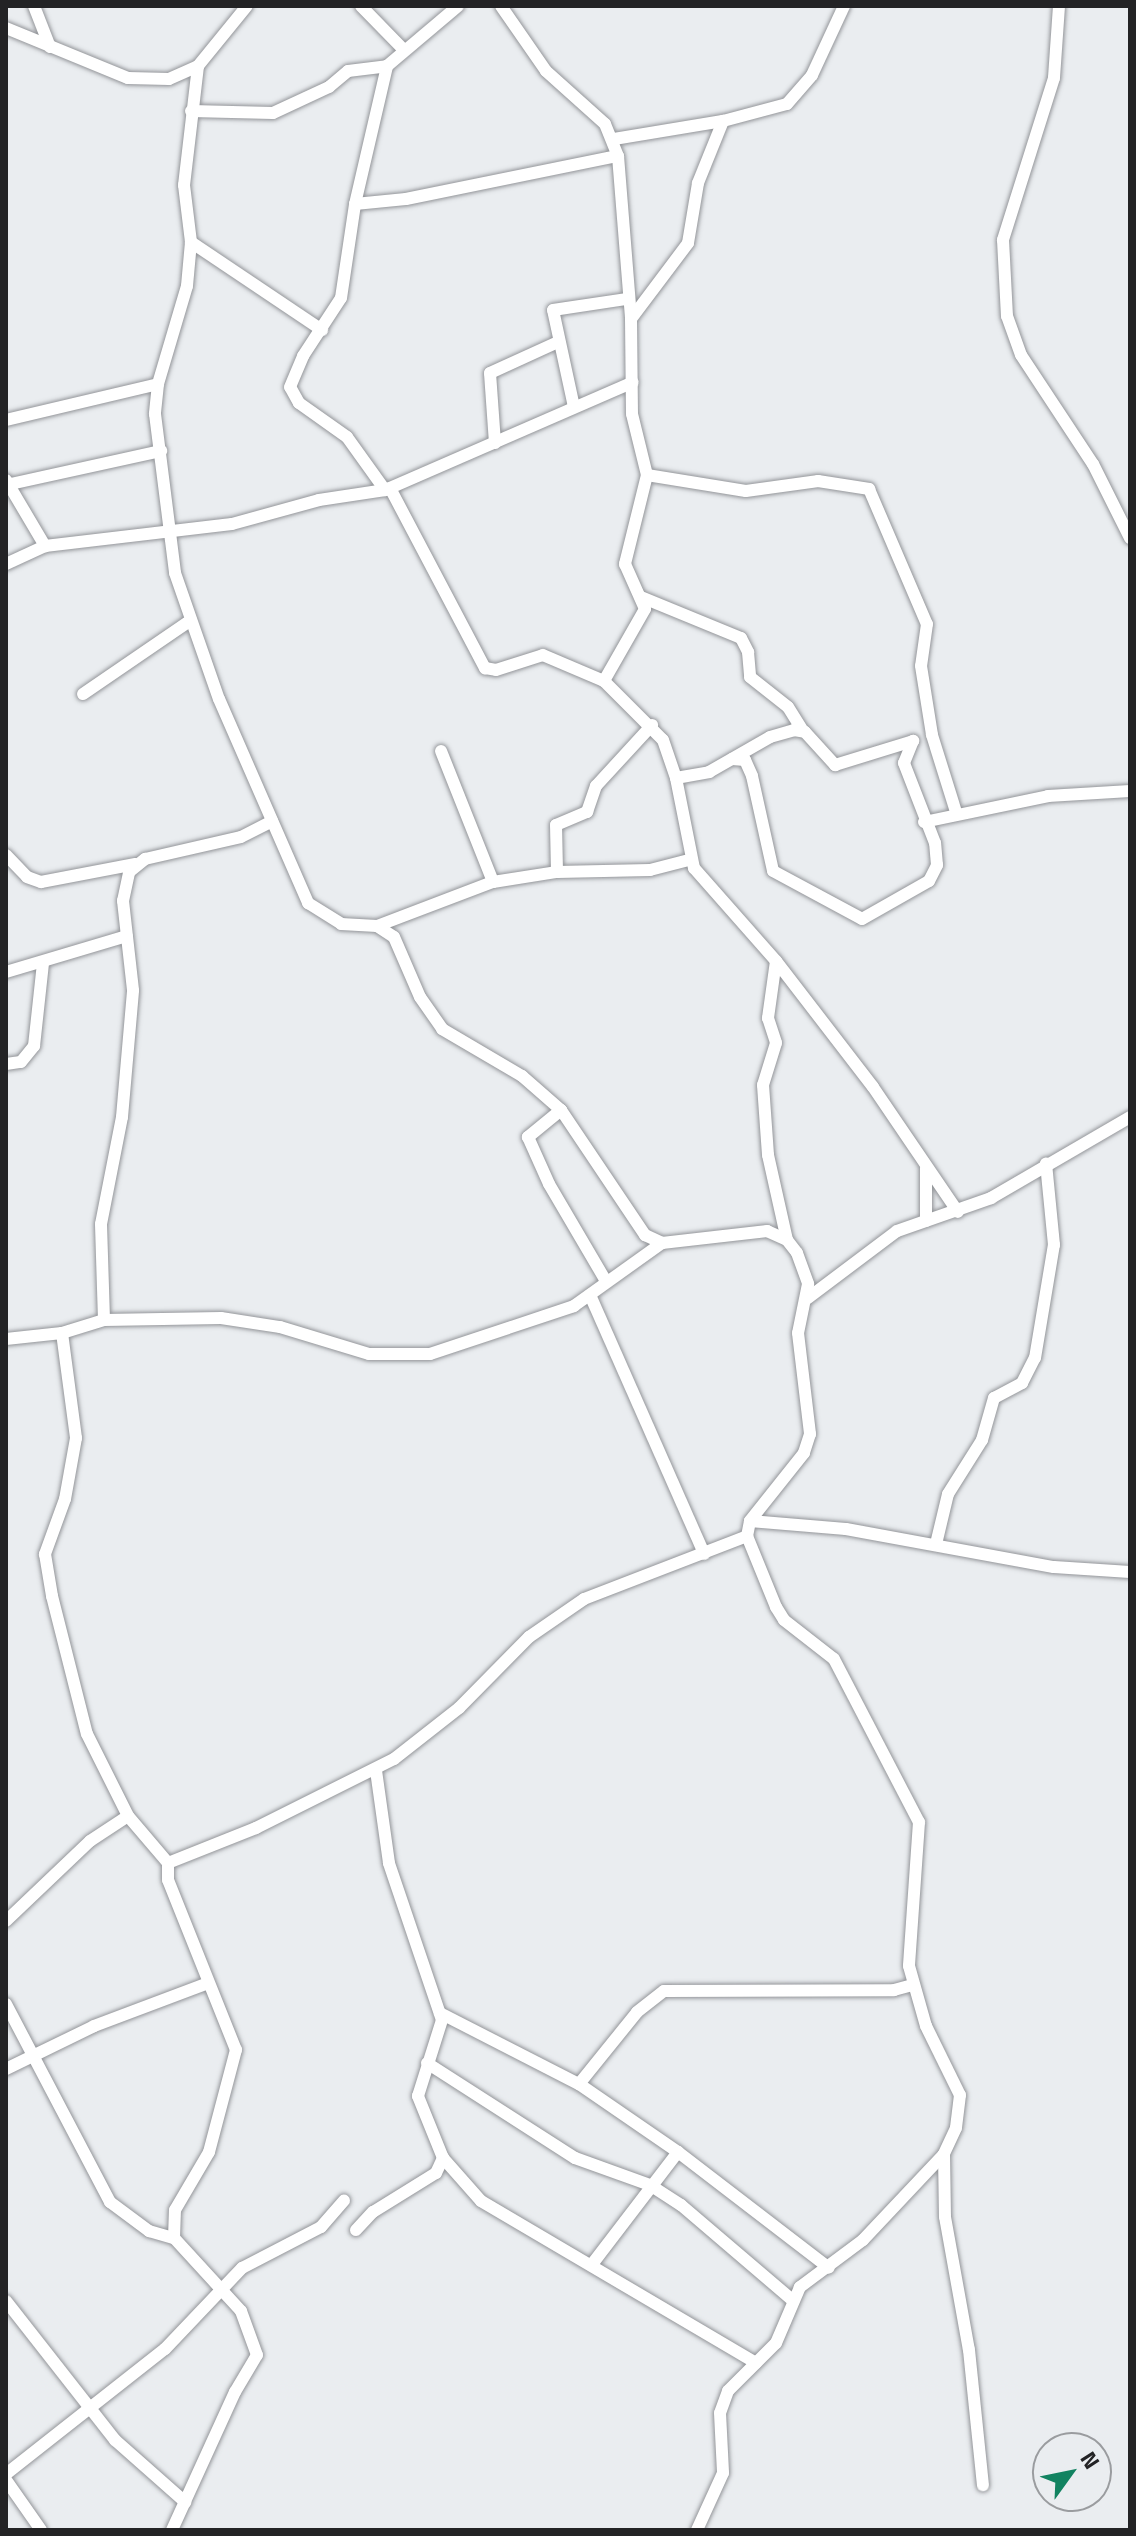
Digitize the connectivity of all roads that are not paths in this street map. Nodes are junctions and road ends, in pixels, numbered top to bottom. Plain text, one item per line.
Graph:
1 (34, 6) edge
2 (247, 6) edge
3 (361, 6) edge
4 (458, 6) edge
5 (501, 6) edge
6 (844, 6) edge
7 (1059, 6) edge
8 (6, 28) edge
9 (50, 47) junction
10 (404, 50) junction
11 (198, 66) junction
12 (387, 66) junction
13 (191, 111) junction
14 (723, 121) junction
15 (614, 139) junction
16 (618, 156) junction
17 (355, 204) junction
18 (191, 242) junction
19 (627, 299) junction
20 (631, 319) junction
21 (322, 330) junction
22 (558, 342) junction
23 (633, 382) junction
24 (158, 384) junction
25 (574, 407) junction
26 (6, 420) edge
27 (495, 443) junction
28 (161, 451) junction
29 (647, 475) junction
30 (7, 483) edge
31 (387, 489) junction
32 (166, 533) junction
33 (1130, 538) edge
34 (45, 546) junction
35 (6, 564) edge
36 (641, 597) junction
37 (188, 622) junction
38 (604, 681) junction
39 (83, 694) dead end
40 (652, 725) junction
41 (803, 731) junction
42 (932, 735) junction
43 (913, 741) junction
44 (441, 751) dead end
45 (732, 759) junction
46 (676, 778) junction
47 (1130, 791) edge
48 (956, 812) junction
49 (272, 821) junction
50 (924, 822) junction
51 (6, 855) edge
52 (689, 860) junction
53 (135, 864) junction
54 (557, 872) junction
55 (493, 882) junction
56 (377, 926) junction
57 (127, 936) junction
58 (776, 961) junction
59 (43, 963) junction
60 (6, 972) edge
61 (6, 1064) edge
62 (561, 1110) junction
63 (1130, 1117) edge
64 (1046, 1163) junction
65 (926, 1168) junction
66 (958, 1212) junction
67 (926, 1221) junction
68 (787, 1240) junction
69 (662, 1243) junction
70 (606, 1281) junction
71 (590, 1295) junction
72 (808, 1298) junction
73 (104, 1320) junction
74 (62, 1333) junction
75 (6, 1339) edge
76 (750, 1521) junction
77 (747, 1536) junction
78 (936, 1544) junction
79 (704, 1554) junction
80 (1130, 1572) edge
81 (376, 1770) junction
82 (128, 1816) junction
83 (168, 1863) junction
84 (6, 1921) edge
85 (206, 1984) junction
86 (913, 1985) junction
87 (6, 2004) edge
88 (440, 2013) junction
89 (32, 2056) junction
90 (427, 2063) junction
91 (6, 2069) edge
92 (579, 2084) junction
93 (678, 2152) junction
94 (944, 2154) junction
95 (443, 2158) junction
96 (650, 2185) junction
97 (344, 2201) dead end
98 (356, 2230) dead end
99 (174, 2238) junction
100 (593, 2263) junction
101 (829, 2268) junction
102 (220, 2289) junction
103 (791, 2299) junction
104 (6, 2301) edge
105 (756, 2363) junction
106 (87, 2406) junction
107 (6, 2477) edge
108 (983, 2485) dead end
109 (185, 2502) junction
110 (41, 2530) edge
111 (172, 2530) edge
112 (697, 2530) edge

1 - 9 street
2 - 11 street
3 - 10 street
4 - 10 street
5 - 15 street
6 - 14 street
7 - 33 street
8 - 9 street
9 - 11 street
10 - 12 street
11 - 13 street
12 - 13 street
12 - 17 street
13 - 18 street
14 - 15 street
14 - 20 street
15 - 16 street
16 - 17 street
16 - 19 street
17 - 21 street
18 - 21 street
18 - 24 street
19 - 20 street
19 - 22 street
20 - 23 street
21 - 31 street
22 - 25 street
22 - 27 street
23 - 25 street
23 - 29 street
24 - 26 street
24 - 28 street
25 - 27 street
27 - 31 street
28 - 30 street
28 - 32 street
29 - 36 street
29 - 42 street
30 - 34 street
31 - 32 street
31 - 38 street
32 - 34 street
32 - 37 street
34 - 35 street
36 - 38 street
36 - 41 street
37 - 39 street
37 - 49 street
38 - 40 street
40 - 46 street
40 - 54 street
41 - 43 street
41 - 45 street
42 - 43 street
42 - 48 street
43 - 50 street
44 - 55 street
45 - 46 street
45 - 50 street
46 - 52 street
47 - 48 street
48 - 50 street
49 - 53 street
49 - 56 street
51 - 53 street
52 - 54 street
52 - 58 street
53 - 57 street
54 - 55 street
55 - 56 street
56 - 62 street
57 - 59 street
57 - 73 street
58 - 65 street
58 - 68 street
59 - 60 street
59 - 61 street
62 - 69 street
62 - 70 street
63 - 64 street
64 - 66 street
64 - 78 street
65 - 66 street
65 - 67 street
66 - 67 street
67 - 72 street
68 - 69 street
68 - 72 street
69 - 70 street
70 - 71 street
71 - 73 street
71 - 79 street
72 - 76 street
73 - 74 street
74 - 75 street
74 - 82 street
76 - 77 street
76 - 78 street
77 - 79 street
77 - 86 street
78 - 80 street
79 - 81 street
81 - 83 street
81 - 88 street
82 - 83 street
82 - 84 street
83 - 85 street
85 - 89 street
85 - 99 street
86 - 92 street
86 - 94 street
87 - 89 street
88 - 90 street
88 - 92 street
89 - 91 street
89 - 99 street
90 - 95 street
90 - 96 street
92 - 93 street
93 - 96 street
93 - 101 street
94 - 101 street
94 - 108 street
95 - 98 street
95 - 100 street
96 - 100 street
96 - 103 street
97 - 102 street
99 - 102 street
100 - 105 street
101 - 103 street
102 - 106 street
102 - 109 street
103 - 105 street
104 - 106 street
105 - 112 street
106 - 107 street
106 - 109 street
107 - 110 street
109 - 111 street

